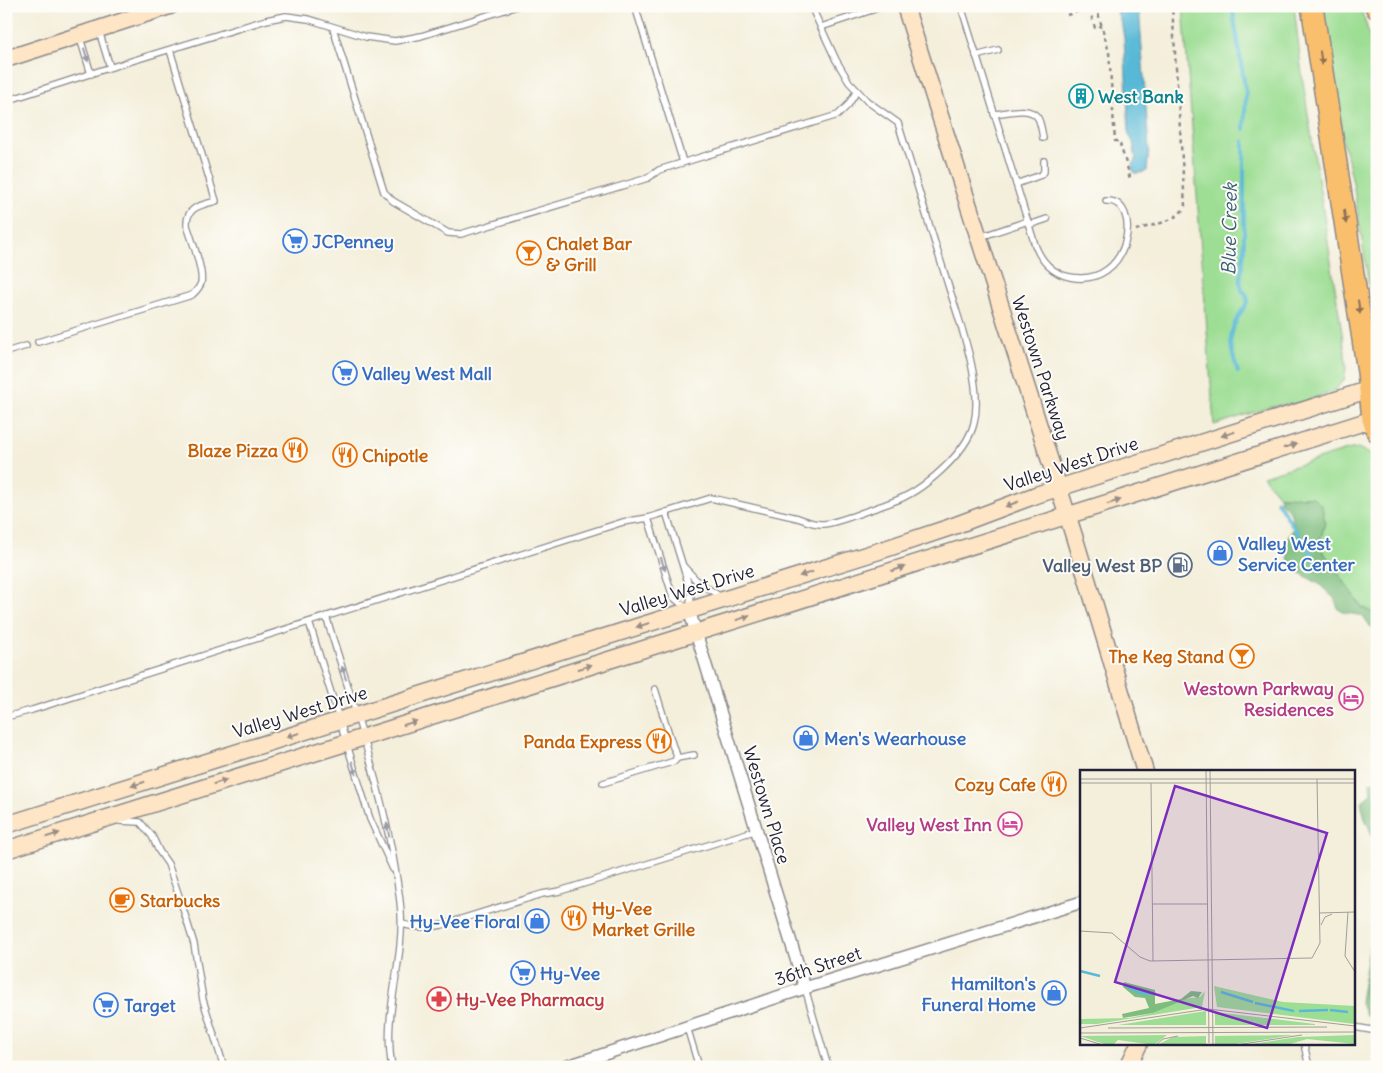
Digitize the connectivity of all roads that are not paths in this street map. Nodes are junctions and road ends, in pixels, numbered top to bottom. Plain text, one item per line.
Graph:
1 (170, 6) edge
2 (517, 6) edge
3 (635, 6) edge
4 (822, 6) edge
5 (884, 6) edge
6 (906, 6) edge
7 (961, 6) edge
8 (1312, 6) edge
9 (812, 8) edge
10 (821, 27) junction
11 (333, 28) junction
12 (98, 30) junction
13 (80, 36) junction
14 (170, 50) junction
15 (998, 50) dead end
16 (976, 56) junction
17 (6, 59) edge
18 (110, 67) junction
19 (91, 74) junction
20 (858, 91) junction
21 (6, 100) edge
22 (994, 114) junction
23 (1043, 138) dead end
24 (1044, 161) dead end
25 (683, 162) junction
26 (1016, 184) junction
27 (1106, 201) dead end
28 (1047, 219) dead end
29 (1028, 223) junction
30 (978, 237) junction
31 (38, 342) dead end
32 (26, 346) dead end
33 (6, 352) edge
34 (1373, 388) edge
35 (1376, 423) edge
36 (1058, 488) junction
37 (666, 512) junction
38 (1067, 516) junction
39 (648, 518) junction
40 (682, 565) junction
41 (725, 599) junction
42 (689, 610) junction
43 (326, 616) junction
44 (309, 622) junction
45 (696, 633) junction
46 (655, 689) dead end
47 (356, 715) junction
48 (6, 717) edge
49 (340, 720) junction
50 (363, 737) junction
51 (346, 742) junction
52 (694, 755) dead end
53 (677, 758) junction
54 (1144, 770) edge
55 (603, 783) dead end
56 (87, 824) junction
57 (6, 825) edge
58 (756, 830) junction
59 (6, 850) edge
60 (397, 878) junction
61 (1080, 903) edge
62 (402, 924) junction
63 (805, 988) junction
64 (687, 1027) junction
65 (1356, 1027) edge
66 (1377, 1030) edge
67 (1138, 1046) edge
68 (1304, 1046) edge
69 (580, 1065) edge
70 (224, 1067) edge
71 (392, 1067) edge
72 (565, 1067) edge
73 (699, 1067) edge
74 (828, 1067) edge
75 (1128, 1067) edge
76 (1309, 1067) edge

1 - 12 main road
2 - 11 lane
3 - 25 lane
4 - 9 lane
5 - 10 lane
6 - 30 main road, Westown Parkway
7 - 16 lane
8 -> 34 highway
9 - 10 lane
10 - 20 lane
11 - 14 lane
11 - 25 lane
12 - 13 main road
12 - 18 lane
13 - 17 main road
13 -> 19 lane
14 - 18 lane
14 - 31 lane
15 - 16 lane
16 - 22 lane
18 - 19 lane
19 - 21 lane
20 - 25 lane
20 - 37 lane
22 - 23 lane
22 - 26 lane
24 - 26 lane
26 - 29 lane
27 - 29 lane
28 - 29 lane
29 - 30 lane
30 - 36 main road, Westown Parkway
32 - 33 lane
34 - 35 highway
34 -> 36 main road, Valley West Drive
38 -> 35 main road
36 - 38 main road, Westown Parkway
36 -> 41 main road, Valley West Drive
37 - 39 lane
37 - 40 lane
45 -> 38 main road
38 - 54 main road, Westown Parkway
39 -> 42 lane
39 - 43 lane
40 - 41 lane
40 - 42 lane
41 - 42 main road, Valley West Drive
42 - 45 street, Westown Place
42 -> 47 main road, Valley West Drive
43 - 44 lane
47 -> 43 lane
44 - 48 lane
44 - 49 lane
50 -> 45 main road
45 - 58 street, Westown Place
46 - 53 lane
47 - 49 main road, Valley West Drive
47 - 50 lane
49 - 51 lane
49 -> 57 main road, Valley West Drive
50 - 51 main road
60 -> 50 lane
56 -> 51 main road
51 -> 60 lane
52 - 53 lane
53 - 55 lane
59 -> 56 main road
56 - 70 lane
58 - 62 lane
58 - 63 street, Westown Place
60 - 62 lane
61 - 63 street, 36th Street
62 - 71 lane
63 - 64 street, 36th Street
63 - 74 lane
64 - 69 street, 36th Street
64 - 73 lane
65 - 66 lane
67 - 75 main road
68 - 76 lane
69 - 72 street, 36th Street

